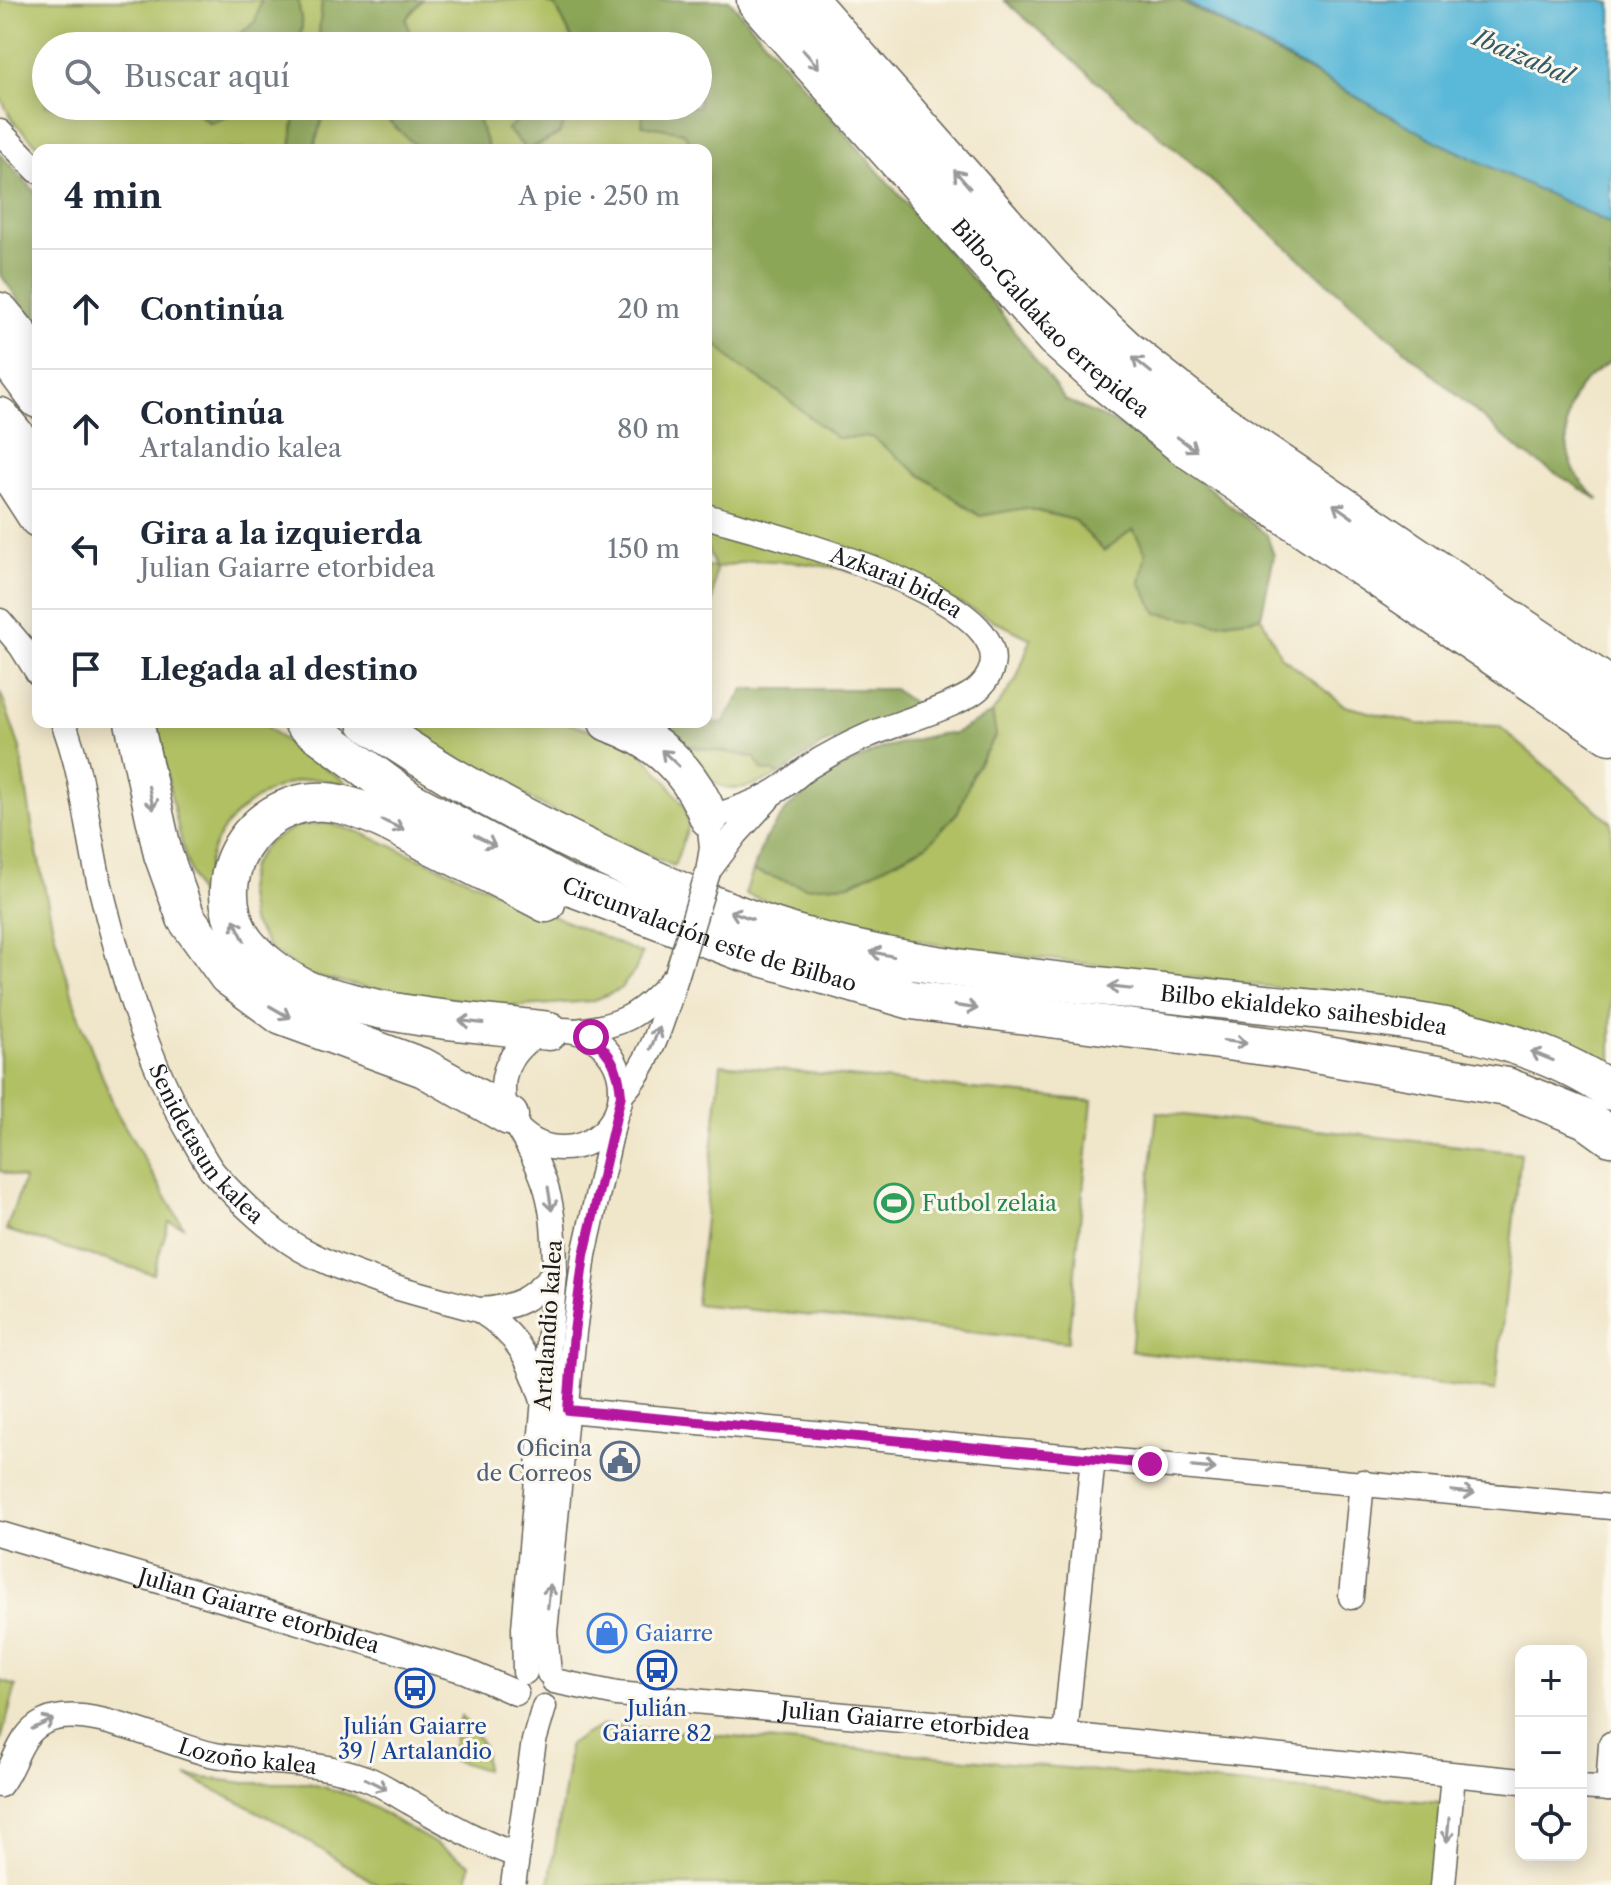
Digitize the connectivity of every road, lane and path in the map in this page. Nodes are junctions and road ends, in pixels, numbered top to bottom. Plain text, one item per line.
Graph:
1 (759, 0) edge
2 (804, 0) edge
3 (0, 132) edge
4 (32, 165) edge
5 (0, 312) edge
6 (0, 348) edge
7 (32, 351) edge
8 (32, 391) edge
9 (0, 417) edge
10 (32, 457) edge
11 (0, 459) edge
12 (32, 509) edge
13 (712, 518) edge
14 (1398, 569) junction
15 (0, 621) edge
16 (1611, 662) edge
17 (32, 663) edge
18 (1611, 691) edge
19 (65, 728) edge
20 (135, 728) edge
21 (311, 728) edge
22 (376, 728) edge
23 (622, 728) edge
24 (1611, 732) edge
25 (1611, 756) edge
26 (774, 793) junction
27 (709, 818) junction
28 (708, 872) junction
29 (986, 972) joint
30 (677, 974) junction
31 (912, 1000) junction
32 (562, 1031) junction
33 (1158, 1033) joint
34 (1611, 1091) edge
35 (618, 1105) junction
36 (513, 1123) junction
37 (1611, 1137) edge
38 (555, 1273) junction
39 (483, 1313) junction
40 (544, 1404) junction
41 (568, 1410) junction
42 (1093, 1458) junction
43 (1362, 1482) junction
44 (1611, 1507) edge
45 (0, 1534) edge
46 (1351, 1597) dead end
47 (535, 1688) junction
48 (1065, 1735) junction
49 (1611, 1744) edge
50 (1453, 1775) junction
51 (1515, 1780) edge
52 (0, 1785) edge
53 (1587, 1787) edge
54 (1610, 1789) edge
55 (517, 1855) junction
56 (513, 1885) edge
57 (1443, 1885) edge

1 -> 14 highway, Bilbo-Galdakao errepidea
14 -> 2 highway, Bilbo-Galdakao errepidea
3 - 4 street
5 - 7 main road
6 - 8 main road
9 - 10 main road
11 - 12 main road
13 - 26 street, Azkarai bidea
14 - 16 highway
14 - 18 highway
14 - 24 highway
14 - 25 highway
15 - 17 street
19 - 39 street, Senidetasun kalea
20 -> 36 main road
21 -> 31 main road, Circunvalación este de Bilbao
29 -> 22 main road, Circunvalación este de Bilbao
27 -> 23 main road
26 - 27 street
26 - 28 street
27 - 28 street
28 - 30 street, bridge
34 -> 29 main road, Bilbo ekialdeko saihesbidea
30 - 32 street
35 -> 30 street
32 -> 31 main road
31 -> 33 main road, Circunvalación este de Bilbao
32 - 35 street
32 - 36 street
33 -> 37 main road, Bilbo ekialdeko saihesbidea
35 - 36 street
35 - 41 street, Artalandio kalea
36 -> 38 street, Artalandio kalea
38 - 39 street
38 - 40 street, Artalandio kalea
39 - 40 street, Senidetasun kalea
40 - 47 street, Artalandio kalea
41 - 42 street
47 -> 41 street, Artalandio kalea
42 -> 43 street
42 - 48 street
43 -> 44 street
43 - 46 street
45 - 47 street, Julian Gaiarre etorbidea
47 - 48 street, Julian Gaiarre etorbidea
47 - 55 street, Artalandio kalea
48 - 50 street, Julian Gaiarre etorbidea
49 - 54 street
50 - 51 street, Julian Gaiarre etorbidea
50 -> 57 street
52 -> 55 street, Lozoño kalea
53 - 54 street
55 - 56 street, Artalandio kalea

